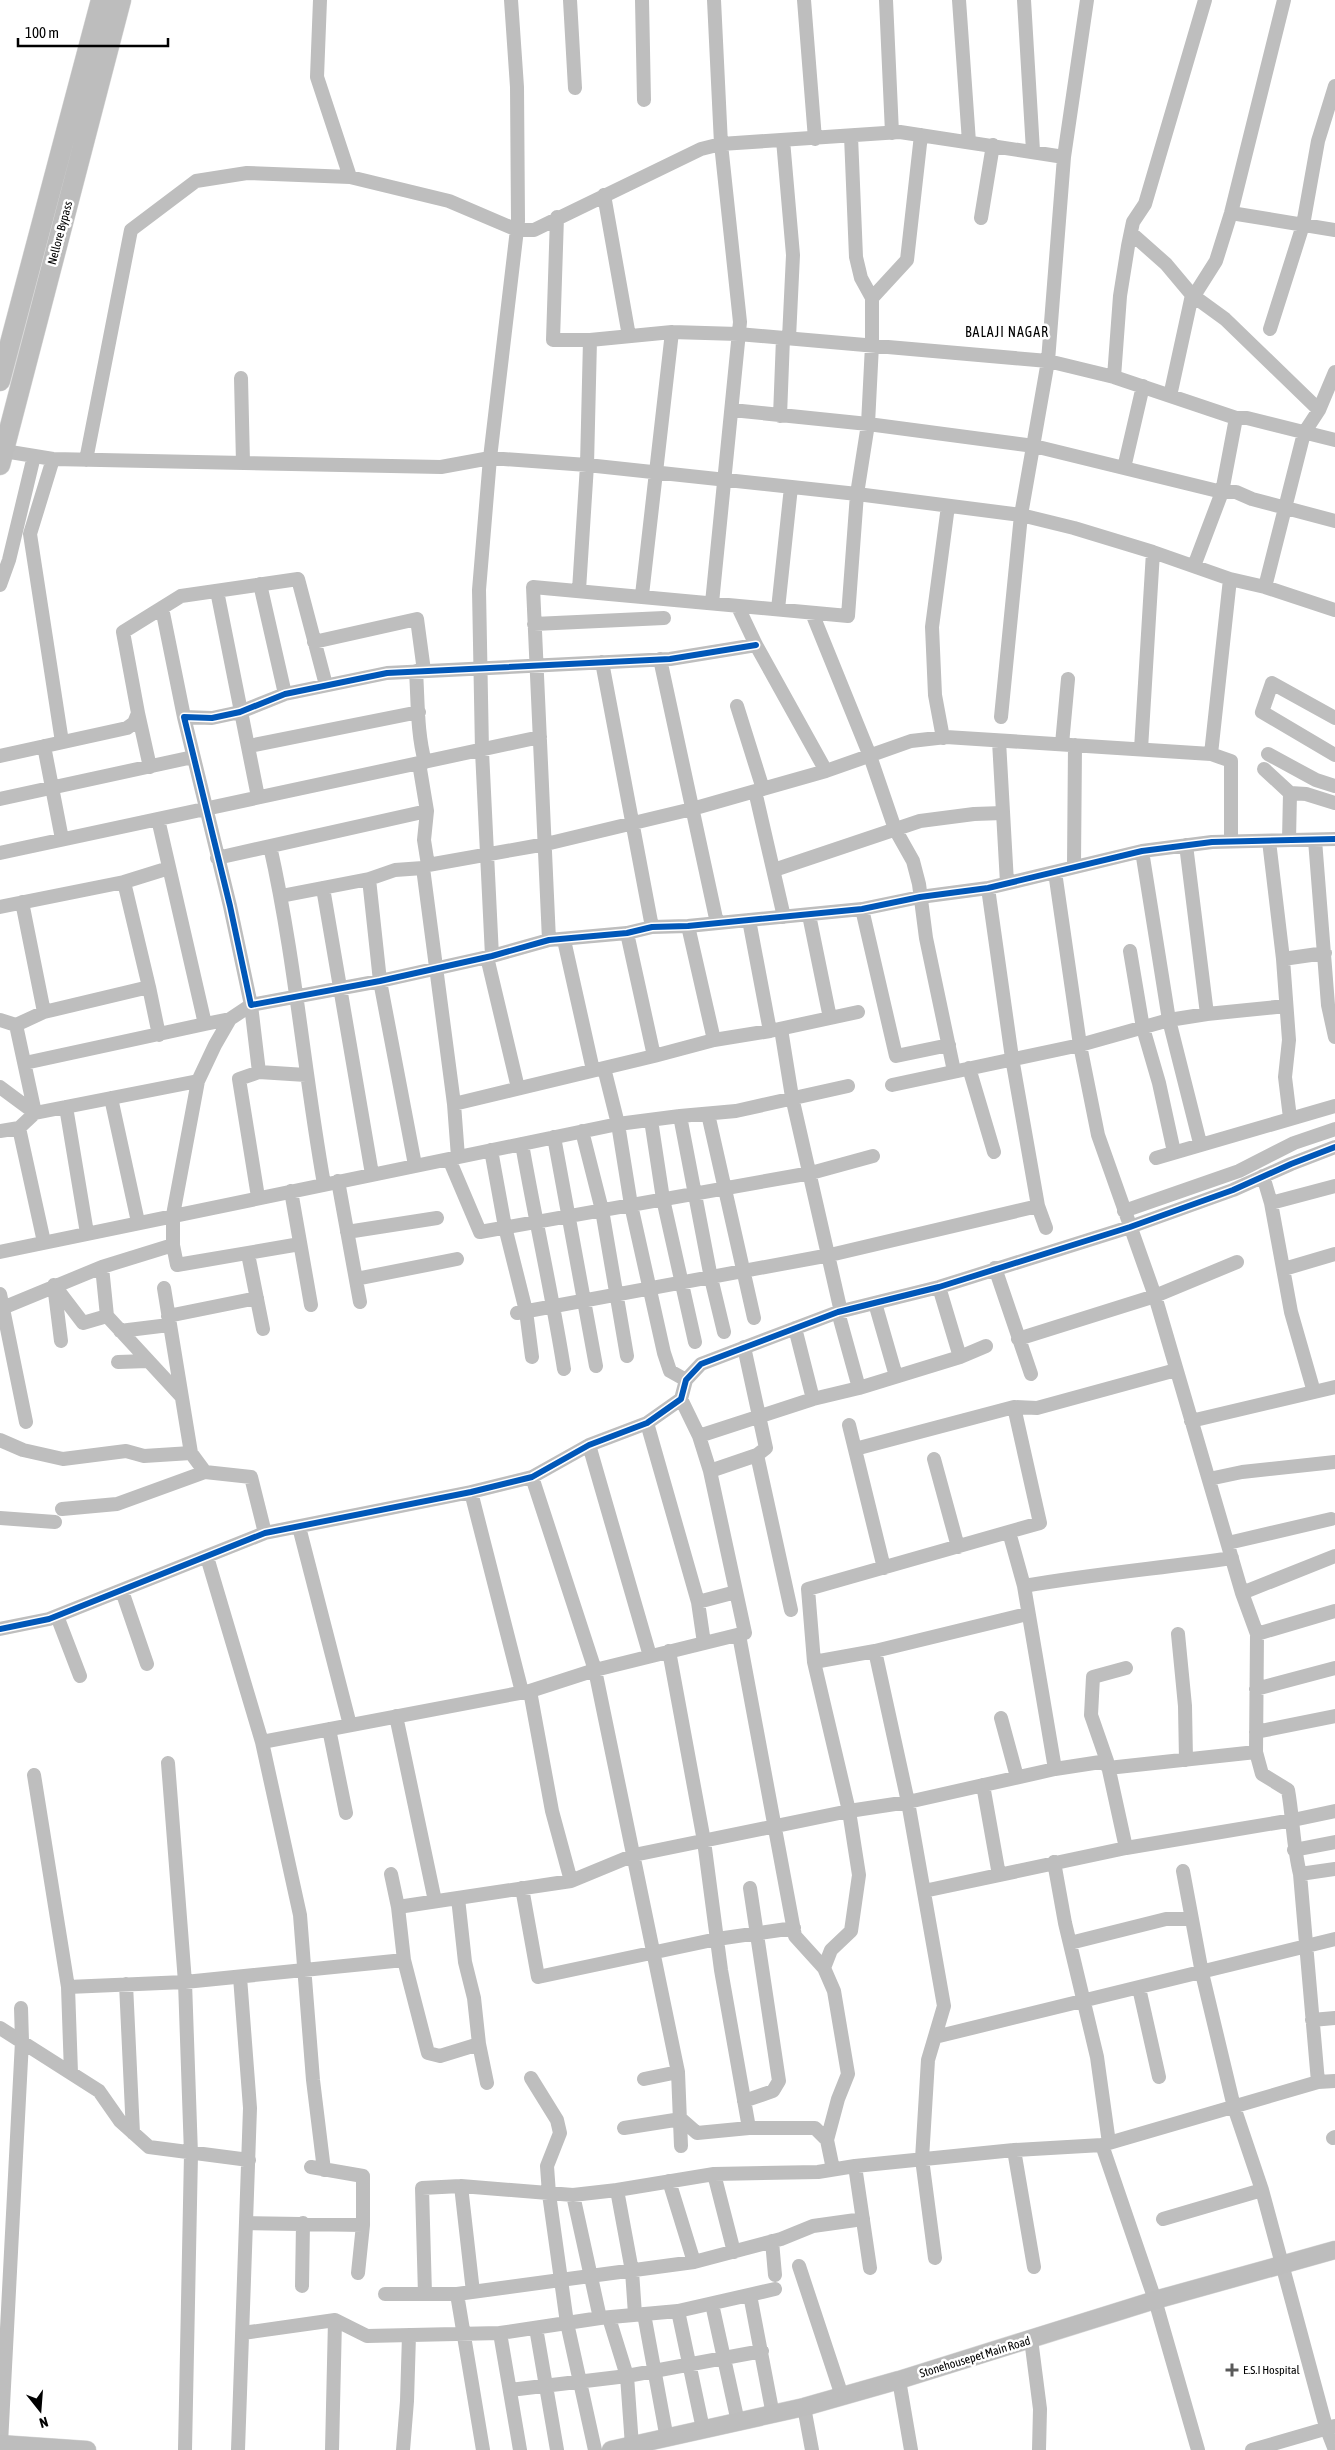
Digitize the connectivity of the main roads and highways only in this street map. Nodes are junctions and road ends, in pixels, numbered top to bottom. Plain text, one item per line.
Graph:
1 (101, 0) edge
2 (121, 0) edge
3 (0, 381) edge
4 (2, 458) edge
5 (1335, 2250) edge
6 (0, 2444) edge
7 (81, 2450) edge
8 (87, 2450) edge
9 (612, 2450) edge

1 - 3 highway, Nellore Bypass
2 - 4 highway, Nellore Bypass
5 - 9 main road, Stonehousepet Main Road
6 - 7 main road
7 - 8 main road

